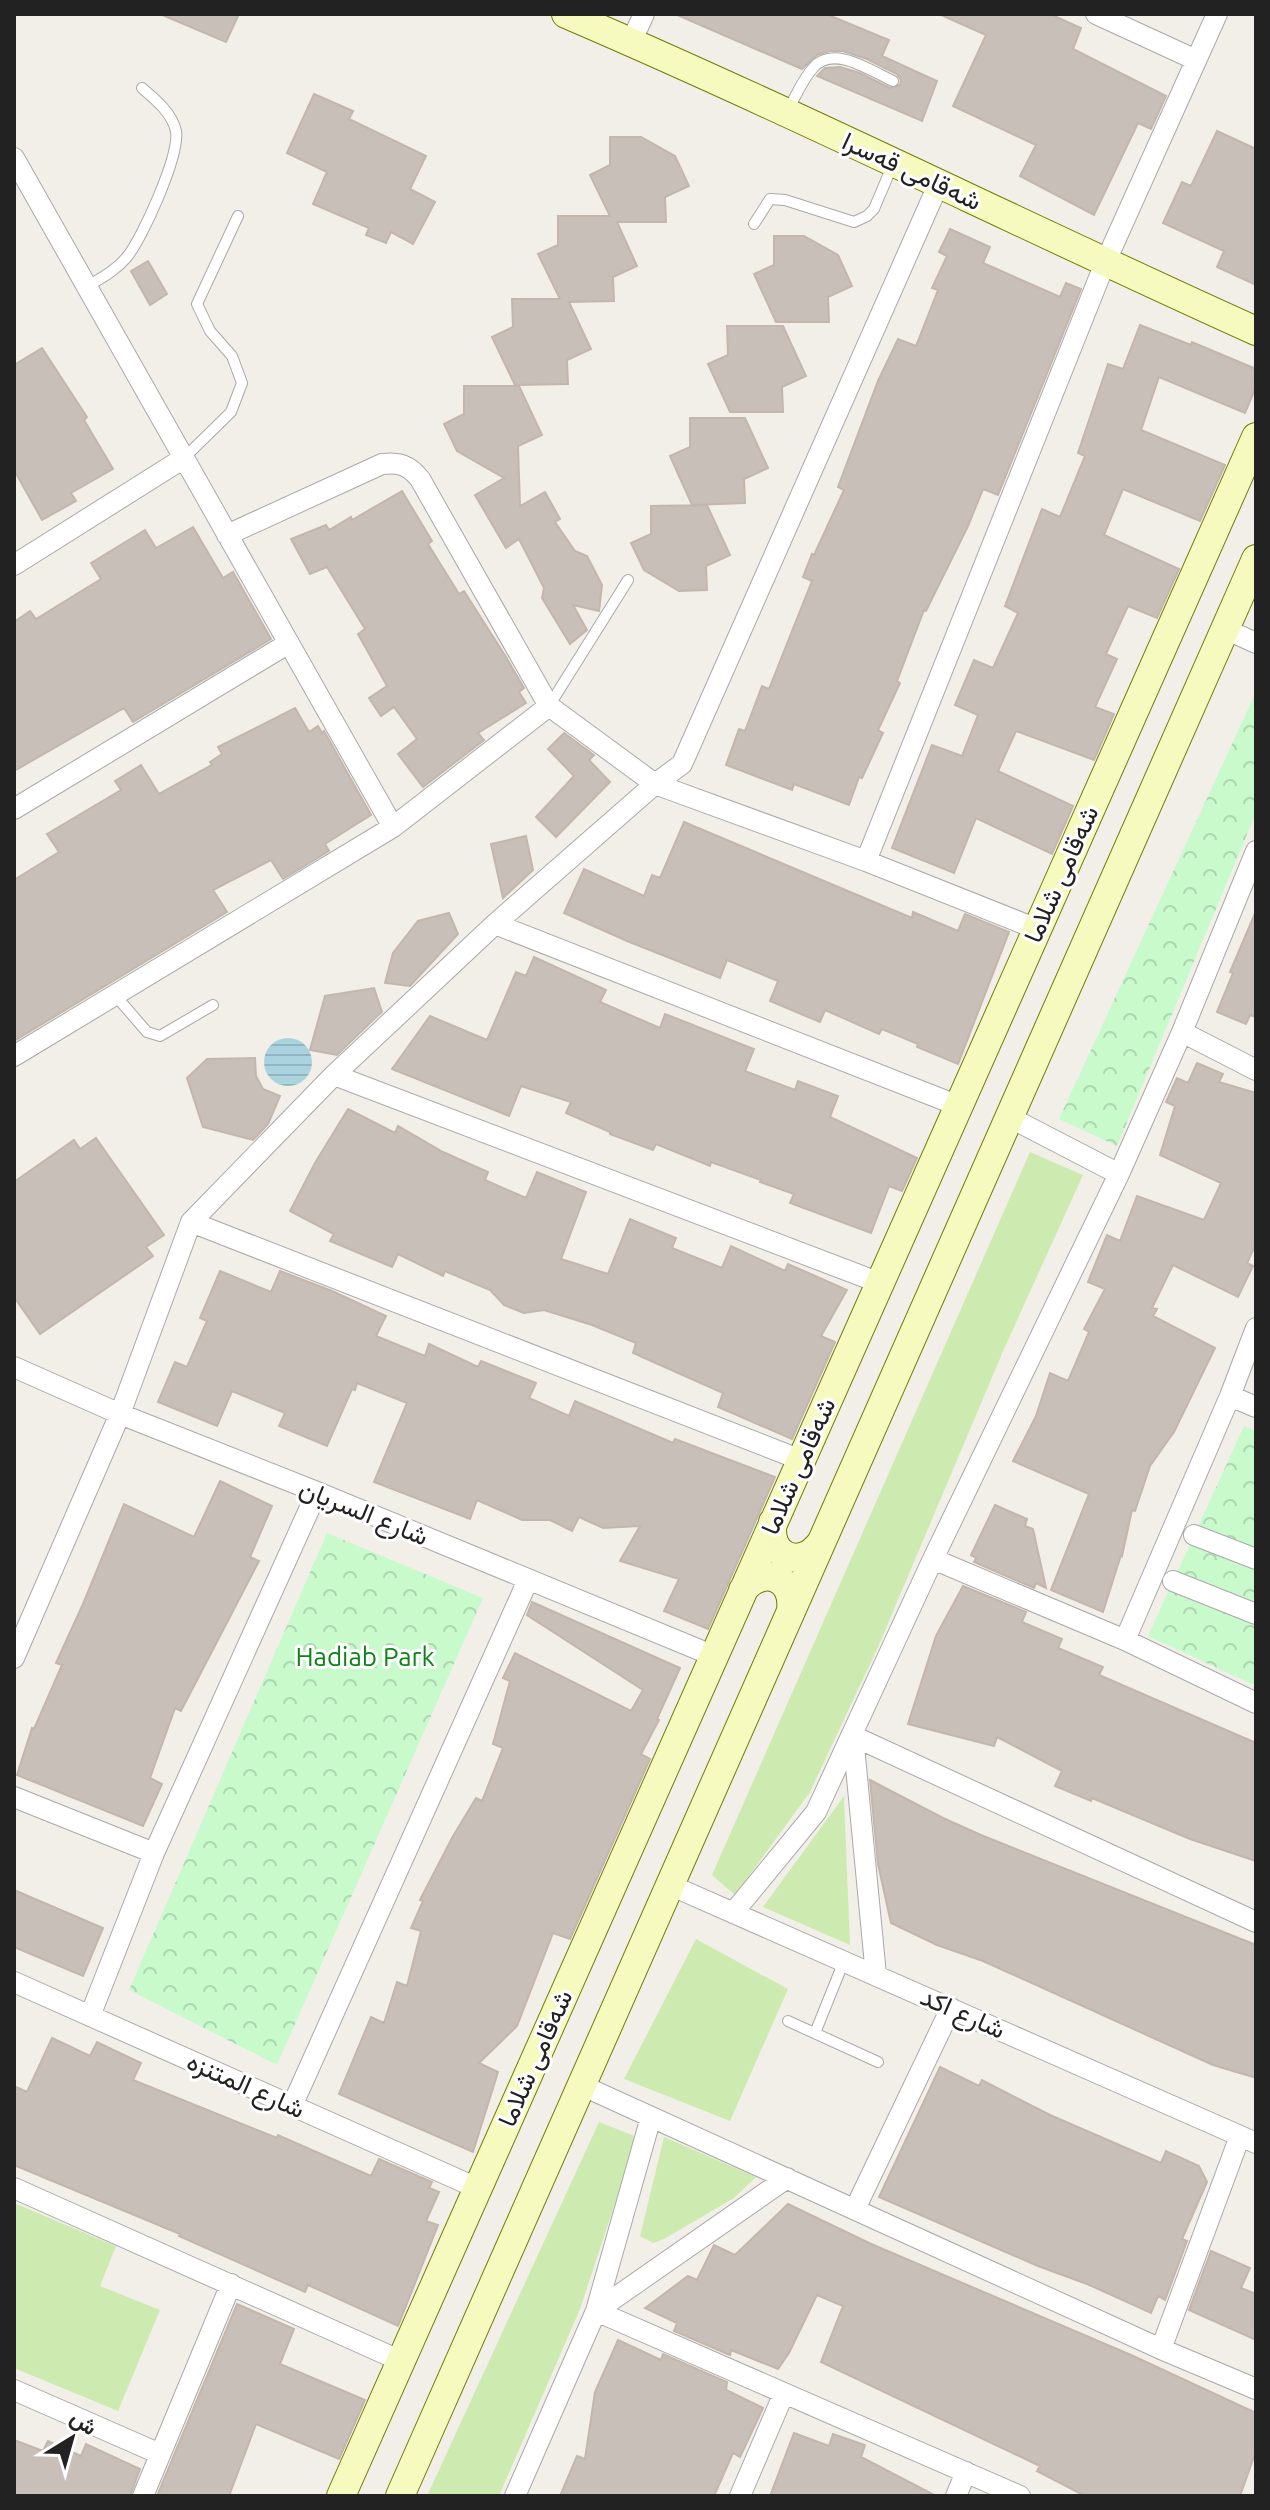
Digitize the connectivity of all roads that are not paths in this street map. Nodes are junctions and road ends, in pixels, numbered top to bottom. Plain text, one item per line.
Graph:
1 (566, 14) edge
2 (644, 14) edge
3 (1096, 14) edge
4 (1217, 14) edge
5 (631, 42) junction
6 (1196, 60) junction
7 (893, 81) dead end
8 (142, 88) dead end
9 (786, 113) junction
10 (14, 158) edge
11 (894, 163) junction
12 (939, 183) junction
13 (238, 216) dead end
14 (754, 224) dead end
15 (1105, 263) junction
16 (88, 286) junction
17 (1256, 331) edge
18 (1256, 437) edge
19 (184, 458) junction
20 (227, 535) junction
21 (1256, 559) edge
22 (14, 565) edge
23 (628, 580) dead end
24 (1225, 629) junction
25 (289, 643) junction
26 (1256, 643) edge
27 (549, 706) junction
28 (655, 784) junction
29 (14, 809) edge
30 (393, 827) junction
31 (1255, 854) edge
32 (866, 861) junction
33 (495, 924) junction
34 (1037, 929) junction
35 (115, 995) junction
36 (213, 1005) dead end
37 (1182, 1032) junction
38 (14, 1056) edge
39 (1256, 1070) edge
40 (334, 1075) junction
41 (959, 1106) junction
42 (1009, 1117) junction
43 (1119, 1174) junction
44 (191, 1222) junction
45 (880, 1283) junction
46 (1256, 1328) edge
47 (14, 1367) edge
48 (1230, 1396) junction
49 (1256, 1407) edge
50 (120, 1414) junction
51 (801, 1460) junction
52 (317, 1492) junction
53 (773, 1522) junction
54 (1194, 1535) dead end
55 (820, 1544) junction
56 (933, 1559) junction
57 (1256, 1559) edge
58 (528, 1580) junction
59 (1173, 1581) dead end
60 (743, 1590) junction
61 (791, 1610) junction
62 (1256, 1614) edge
63 (1125, 1640) junction
64 (714, 1656) junction
65 (14, 1658) edge
66 (1256, 1703) edge
67 (853, 1736) junction
68 (14, 1797) edge
69 (154, 1853) junction
70 (670, 1885) junction
71 (733, 1913) junction
72 (1256, 1922) edge
73 (844, 1961) junction
74 (876, 1975) junction
75 (14, 1982) edge
76 (951, 2008) junction
77 (90, 2016) junction
78 (788, 2021) dead end
79 (815, 2033) junction
80 (878, 2062) dead end
81 (581, 2085) junction
82 (292, 2106) junction
83 (651, 2117) junction
84 (1248, 2139) edge
85 (787, 2178) junction
86 (14, 2188) edge
87 (477, 2188) junction
88 (855, 2209) junction
89 (231, 2284) junction
90 (596, 2311) junction
91 (1161, 2349) junction
92 (401, 2361) junction
93 (1256, 2389) edge
94 (14, 2390) edge
95 (784, 2393) junction
96 (160, 2454) junction
97 (966, 2472) junction
98 (143, 2496) edge
99 (341, 2496) edge
100 (400, 2496) edge
101 (515, 2496) edge
102 (740, 2496) edge
103 (956, 2496) edge
104 (1020, 2496) edge

1 - 5 main road, شەقامی قەسرا
2 - 5 street
3 - 6 street
4 - 6 street
5 - 9 main road, شەقامی قەسرا
6 - 15 street
7 - 9 lane
8 - 16 lane
9 - 11 main road, شەقامی قەسرا
10 - 16 street
11 - 12 main road, شەقامی قەسرا
11 - 14 lane
12 - 15 main road, شەقامی قەسرا
12 - 28 street
13 - 19 lane
15 - 17 main road, شەقامی قەسرا
15 - 32 street
16 - 19 street
18 - 34 main road, شەقامی شلاما
19 - 20 street
19 - 22 street
20 - 25 street
20 - 27 street
21 - 24 main road, شەقامی شلاما
23 - 27 lane
24 - 26 street
24 - 42 main road, شەقامی شلاما
25 - 29 street
25 - 30 street
27 - 28 street
27 - 30 street
28 - 32 street
28 - 33 street
30 - 35 street
31 - 37 street
32 - 34 street
33 - 40 street
33 - 41 street
34 - 41 main road, شەقامی شلاما
35 - 36 lane
35 - 38 street
37 - 39 street
37 - 43 street
40 - 44 street
40 - 45 street
41 - 45 main road, شەقامی شلاما
42 - 43 street
42 - 55 main road, شەقامی شلاما
43 - 56 street
44 - 50 street
44 - 51 street
45 - 51 main road, شەقامی شلاما
46 - 48 street
47 - 50 street, شارع السريان
48 - 49 street
48 - 63 street
50 - 52 street, شارع السريان
50 - 65 street
51 - 53 main road, شەقامی شلاما
52 - 58 street, شارع السريان
52 - 69 street
53 - 55 main road
53 - 60 main road, شەقامی شلاما
54 - 57 street
55 - 61 main road, شەقامی شلاما
56 - 63 street
56 - 67 street
58 - 64 street, شارع السريان
58 - 82 street
59 - 62 street
60 - 61 main road
60 - 64 main road, شەقامی شلاما
61 - 70 main road, شەقامی شلاما
63 - 66 street
64 - 87 main road, شەقامی شلاما
67 - 71 street
67 - 72 street
67 - 74 street
68 - 69 street
69 - 77 street
70 - 71 street, شارع اكد
70 - 81 main road, شەقامی شلاما
71 - 73 street, شارع اكد
73 - 74 street, شارع اكد
73 - 79 lane
74 - 76 street, شارع اكد
75 - 77 street, شارع المتنزه
76 - 84 street, شارع اكد
76 - 88 street
77 - 82 street, شارع المتنزه
78 - 79 lane
79 - 80 lane
81 - 83 street
81 - 100 main road, شەقامی شلاما
82 - 87 street, شارع المتنزه
83 - 85 street
83 - 90 street
84 - 91 street
85 - 88 street
85 - 90 street
86 - 89 street
87 - 92 main road, شەقامی شلاما
88 - 91 street
89 - 92 street
89 - 96 street
90 - 95 street
90 - 101 street
91 - 93 street
92 - 99 main road, شەقامی شلاما
94 - 96 street
95 - 97 street
95 - 102 street
96 - 98 street
97 - 103 street
97 - 104 street

